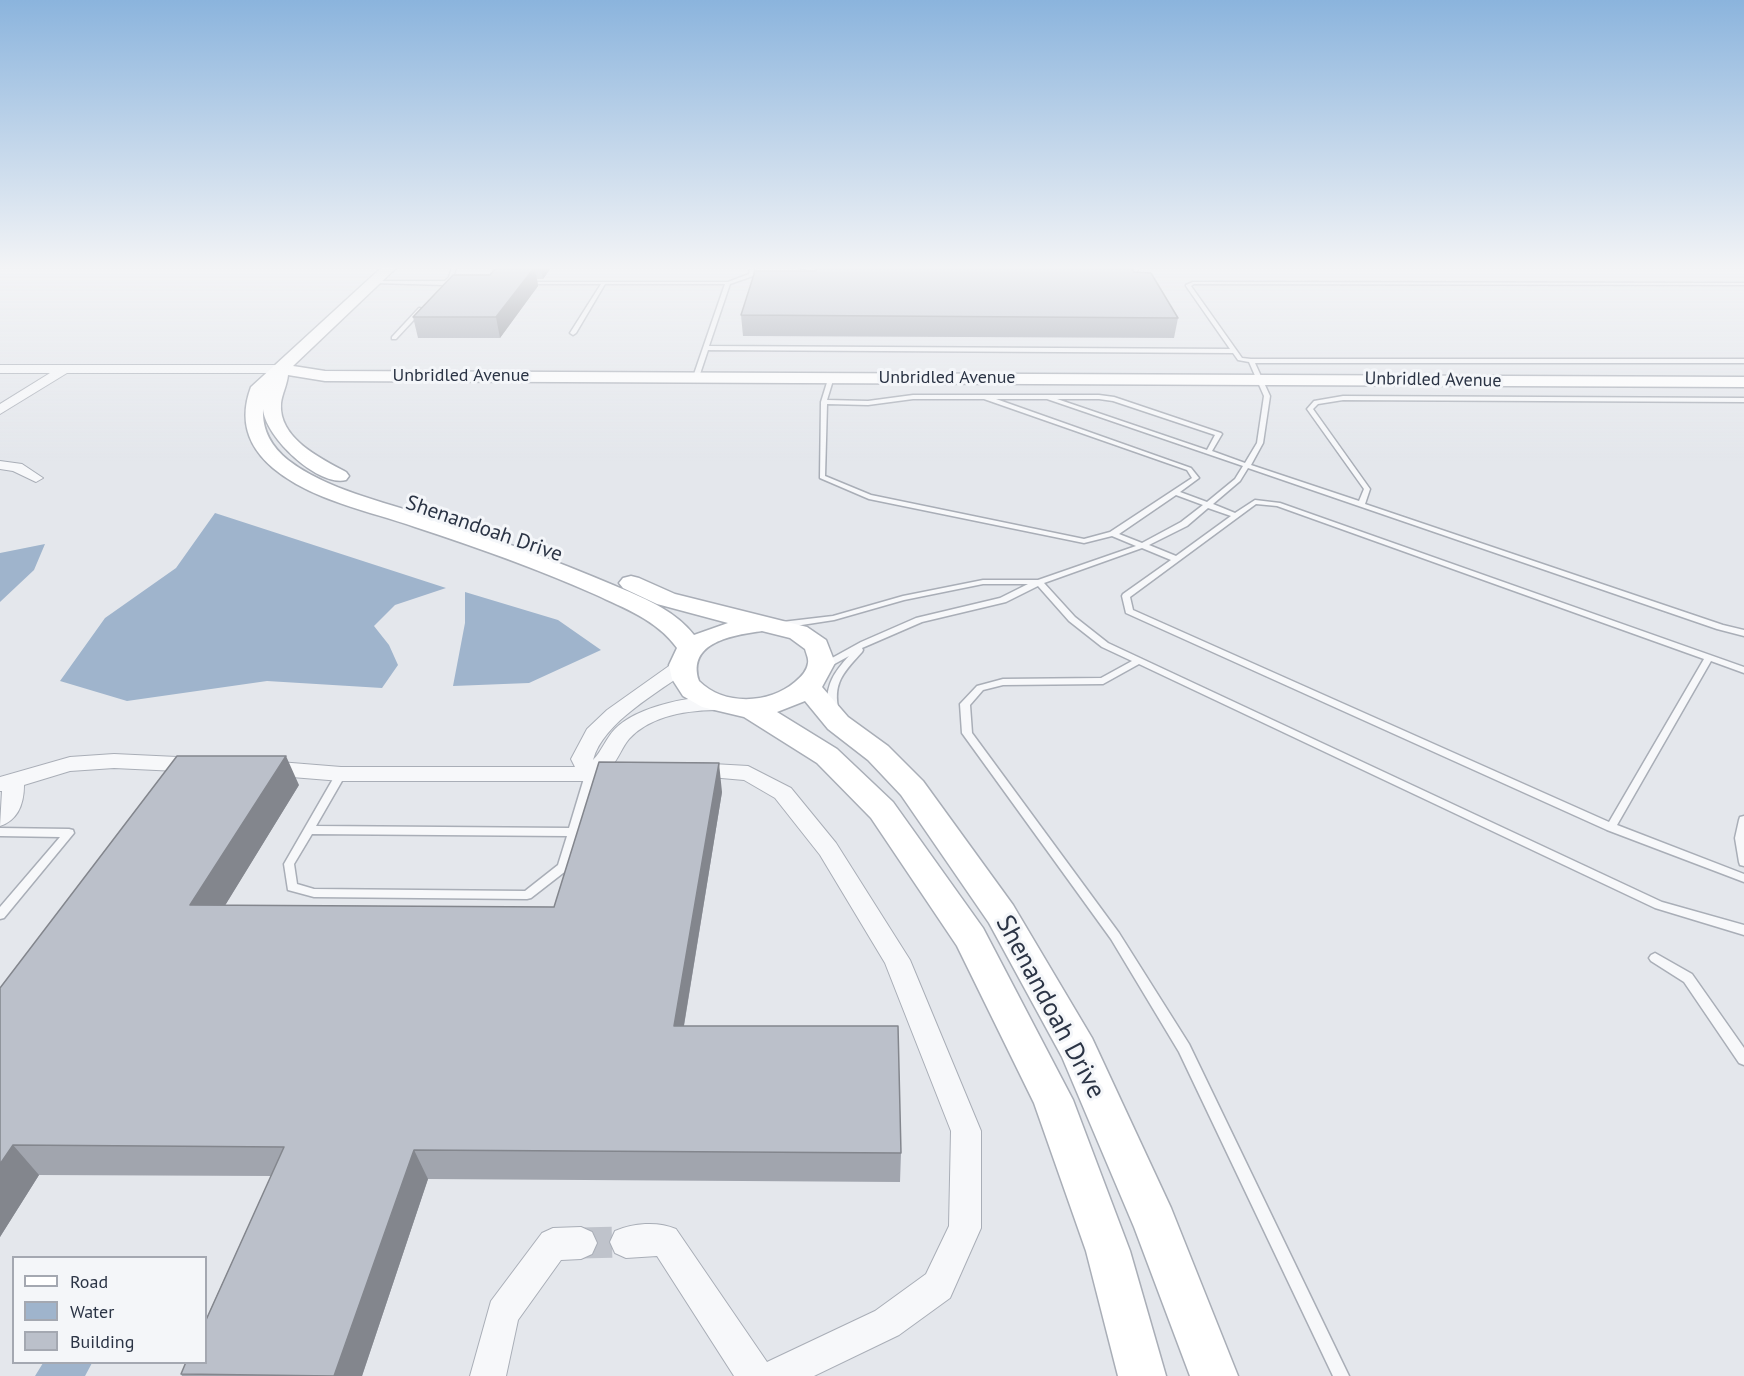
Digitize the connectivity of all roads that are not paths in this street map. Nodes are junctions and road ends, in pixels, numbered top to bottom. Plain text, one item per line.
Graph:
1 (320, 332) edge
2 (400, 332) edge
3 (711, 332) edge
4 (1221, 332) edge
5 (394, 338) dead end
6 (705, 348) junction
7 (1234, 351) junction
8 (1744, 361) edge
9 (0, 369) edge
10 (64, 369) junction
11 (281, 369) junction
12 (1254, 370) junction
13 (698, 373) junction
14 (1744, 373) edge
15 (831, 377) junction
16 (1744, 382) edge
17 (985, 398) junction
18 (1049, 398) junction
19 (1744, 400) edge
20 (824, 402) junction
21 (0, 410) edge
22 (1209, 451) junction
23 (1248, 464) junction
24 (0, 465) edge
25 (36, 478) dead end
26 (1174, 492) junction
27 (1362, 503) junction
28 (1208, 505) junction
29 (1236, 516) junction
30 (1113, 534) junction
31 (1142, 546) junction
32 (1176, 559) junction
33 (1039, 582) junction
34 (769, 625) junction
35 (1744, 633) edge
36 (864, 644) junction
37 (687, 657) junction
38 (1708, 657) junction
39 (1139, 660) junction
40 (1744, 670) edge
41 (815, 678) junction
42 (733, 706) junction
43 (838, 723) junction
44 (603, 726) junction
45 (623, 732) junction
46 (220, 766) edge
47 (244, 767) edge
48 (341, 774) junction
49 (590, 775) junction
50 (6, 782) edge
51 (0, 818) edge
52 (1744, 820) edge
53 (1611, 828) junction
54 (308, 830) junction
55 (0, 832) edge
56 (573, 832) junction
57 (1744, 862) edge
58 (1744, 878) edge
59 (0, 915) edge
60 (1744, 930) edge
61 (1655, 958) dead end
62 (1744, 1059) edge
63 (626, 1242) tunnel mouth
64 (581, 1243) tunnel mouth
65 (488, 1376) edge
66 (754, 1376) edge
67 (776, 1376) edge
68 (1142, 1376) edge
69 (1214, 1376) edge
70 (1341, 1376) edge

1 - 11 street, Shenandoah Drive
2 - 5 lane
3 - 6 lane
4 - 7 lane
6 - 7 lane
6 - 13 lane
7 - 12 lane
8 - 12 lane
9 - 10 street
10 - 11 street
10 - 21 street
11 - 13 street, Unbridled Avenue
11 - 34 street, Shenandoah Drive
11 - 37 street, Shenandoah Drive
12 - 13 street, Unbridled Avenue
12 - 14 street, Unbridled Avenue
12 - 15 street, Unbridled Avenue
12 - 16 street, Unbridled Avenue
12 - 23 lane
13 - 15 street, Unbridled Avenue
15 - 20 lane
17 - 18 lane
17 - 20 lane
17 - 26 lane
18 - 22 lane
18 - 22 lane
19 - 27 lane
20 - 30 lane
22 - 23 lane
23 - 27 lane
23 - 28 lane
24 - 25 street
26 - 28 lane
26 - 30 lane
27 - 35 lane
28 - 29 lane
28 - 31 lane
29 - 32 lane
29 - 38 lane
30 - 31 lane
31 - 32 lane
31 - 33 lane
32 - 53 lane
33 - 34 lane
33 - 36 lane
33 - 39 lane
34 - 37 street
34 - 41 street
36 - 41 lane
36 - 43 lane
37 - 42 street
37 - 44 street
38 - 40 lane
38 - 53 lane
39 - 60 lane
39 - 70 lane
41 - 42 street
41 - 43 street, Shenandoah Drive
42 - 45 street
42 - 68 street, Shenandoah Drive
43 - 69 street, Shenandoah Drive
44 - 45 lane
44 - 49 street
45 - 49 street
46 - 50 street
47 - 48 street
48 - 49 street
48 - 54 lane
49 - 56 lane
49 - 67 street
50 - 51 street
52 - 57 lane
53 - 58 lane
54 - 56 lane
54 - 56 lane
55 - 59 lane
61 - 62 lane
63 - 66 street
64 - 65 street

